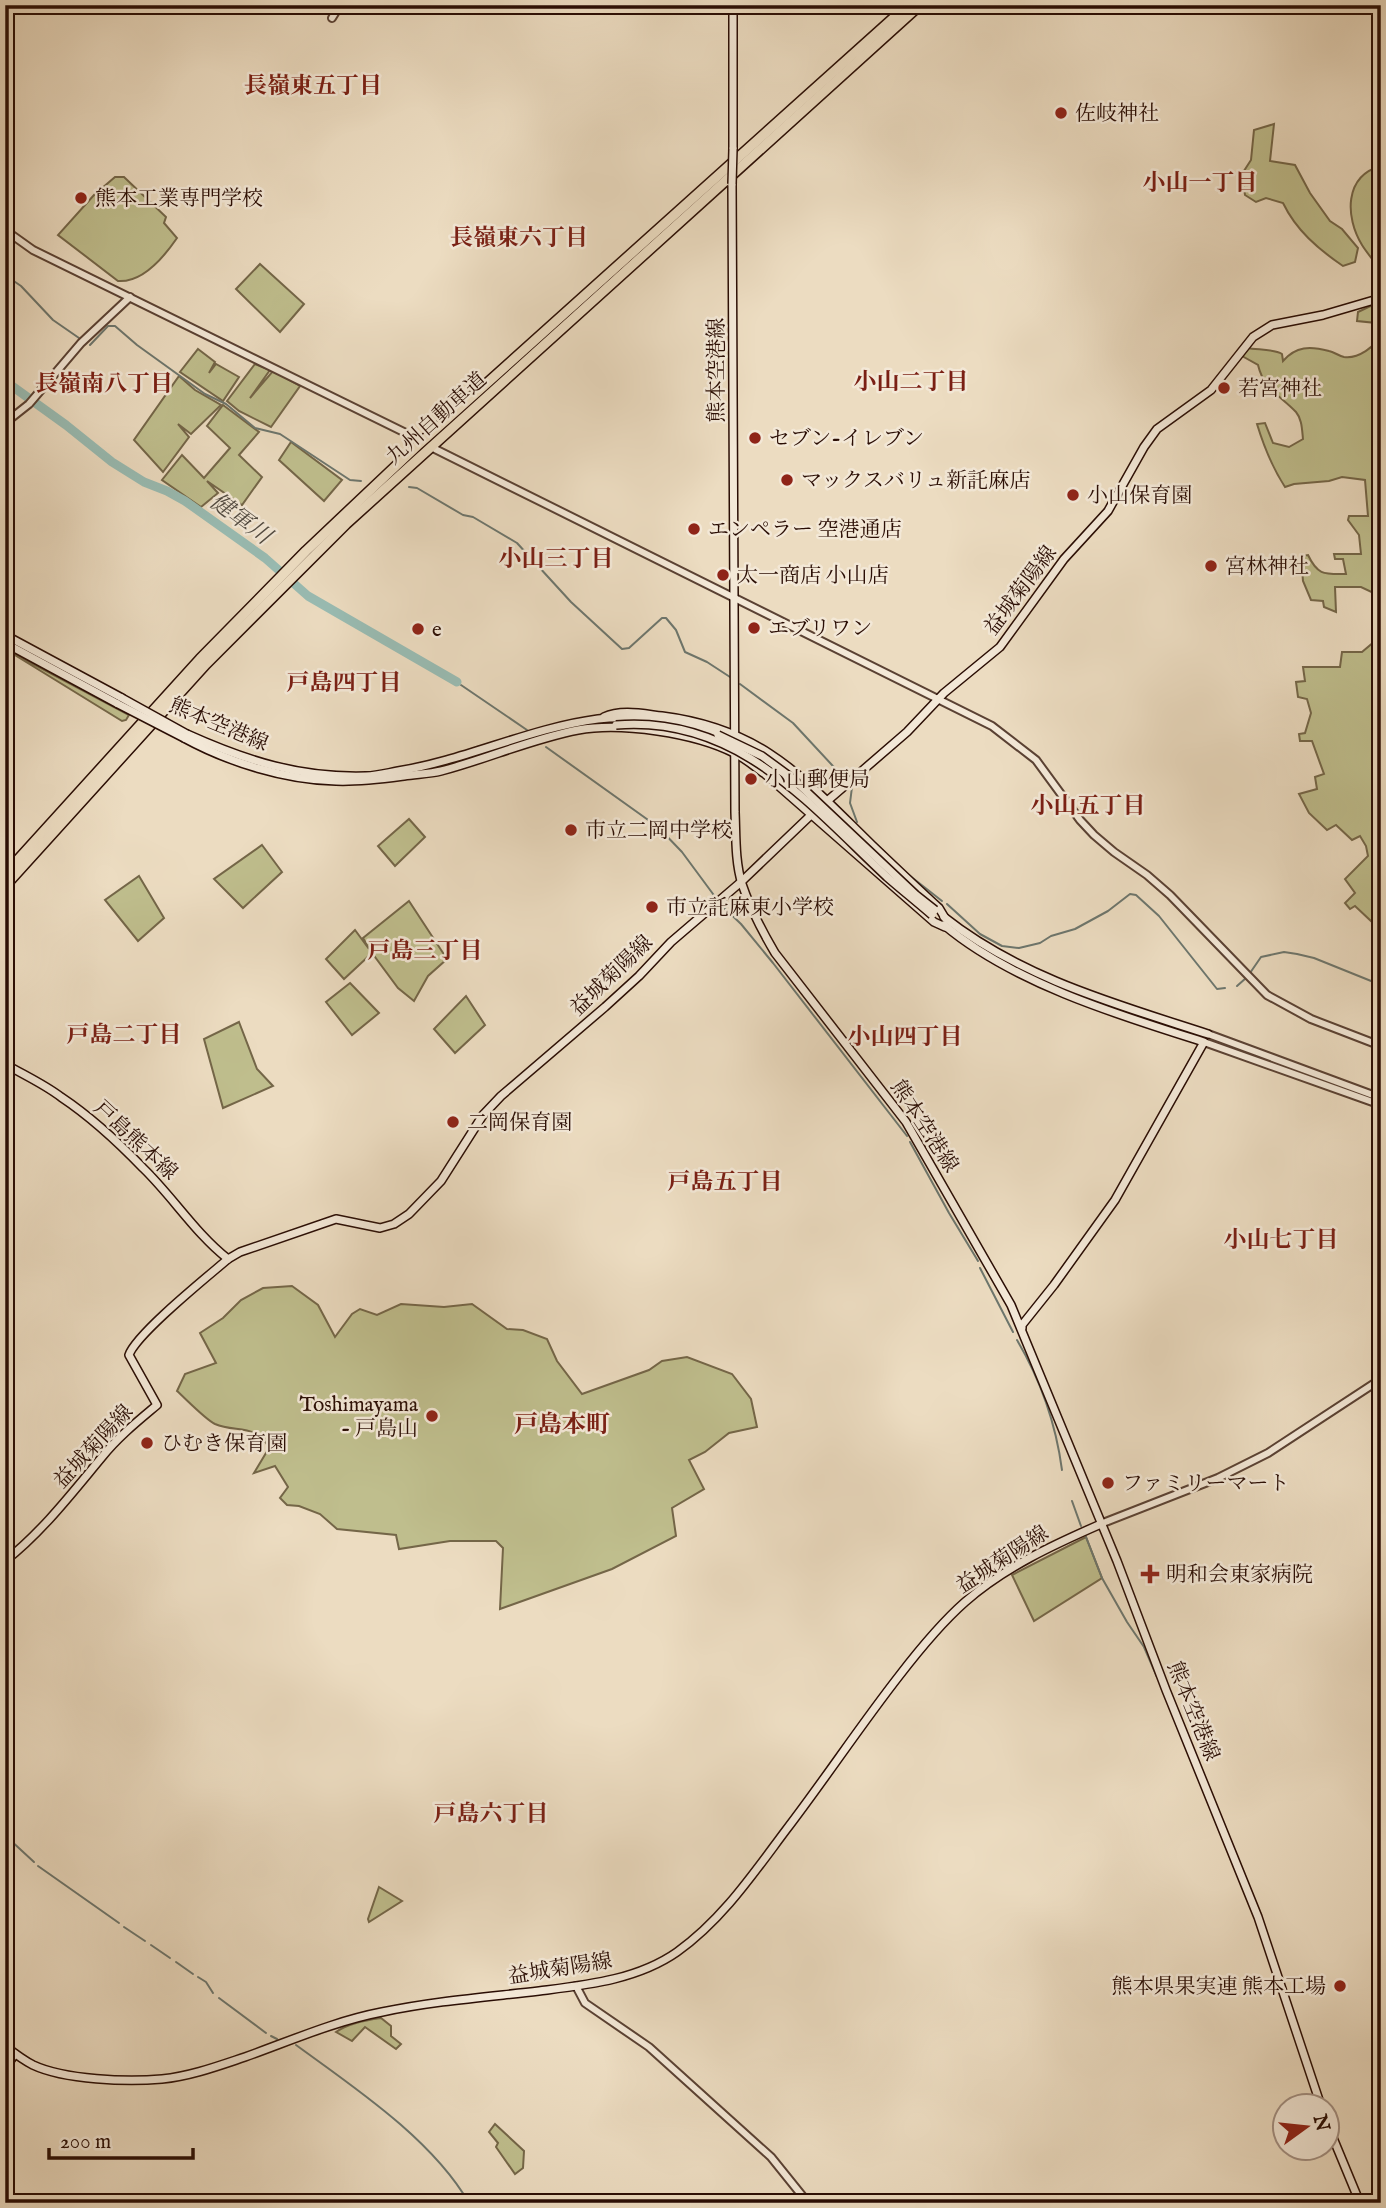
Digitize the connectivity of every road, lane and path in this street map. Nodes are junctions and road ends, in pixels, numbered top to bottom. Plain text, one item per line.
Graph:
1 (340, 5) edge
2 (733, 5) edge
3 (908, 5) edge
4 (920, 5) edge
5 (332, 18) dead end
6 (5, 230) edge
7 (130, 297) junction
8 (1381, 298) edge
9 (5, 423) edge
10 (418, 439) dead end
11 (435, 449) dead end
12 (295, 568) junction
13 (281, 581) junction
14 (734, 597) junction
15 (5, 635) edge
16 (5, 643) edge
17 (938, 699) junction
18 (120, 701) junction
19 (600, 719) junction
20 (616, 722) junction
21 (600, 728) junction
22 (735, 734) junction
23 (186, 736) junction
24 (735, 753) junction
25 (827, 800) junction
26 (811, 815) junction
27 (5, 874) edge
28 (741, 882) junction
29 (5, 886) edge
30 (945, 922) junction
31 (1206, 1038) junction
32 (1381, 1046) edge
33 (5, 1064) edge
34 (1381, 1098) edge
35 (1381, 1105) edge
36 (228, 1259) junction
37 (1023, 1332) junction
38 (1381, 1379) edge
39 (1102, 1523) junction
40 (5, 1561) edge
41 (576, 1986) junction
42 (5, 2046) edge
43 (15, 2054) junction
44 (5, 2068) edge
45 (1316, 2092) edge
46 (1340, 2155) edge
47 (808, 2203) edge
48 (1360, 2203) edge

1 - 5 street
2 - 14 main road, 熊本空港線, bridge
3 - 12 highway, 九州自動車道
4 - 12 highway, 九州自動車道
6 - 7 street
7 - 9 street
7 - 10 street
8 - 17 main road, 益城菊陽線
11 - 14 street
12 - 13 highway, 九州自動車道
13 - 27 highway, 九州自動車道
13 - 29 highway, 九州自動車道
14 - 17 street
14 - 22 main road, 熊本空港線
15 - 18 main road, 熊本空港線
16 - 18 main road, 熊本空港線
17 - 25 main road, 益城菊陽線
17 - 32 street
18 - 23 main road, 熊本空港線, bridge
19 - 20 main road, 熊本空港線
19 - 22 main road, 熊本空港線
19 - 23 main road, 熊本空港線
20 - 21 main road, 熊本空港線
20 - 30 main road, 熊本空港線, bridge
21 - 23 main road, 熊本空港線
21 - 24 main road, 熊本空港線
22 - 24 main road, 熊本空港線
22 - 25 main road, 熊本空港線
24 - 26 main road, 熊本空港線
24 - 28 main road, 熊本空港線
25 - 26 main road, 益城菊陽線
25 - 30 main road, 熊本空港線
26 - 28 main road, 益城菊陽線
26 - 30 main road, 熊本空港線
28 - 36 main road, 益城菊陽線
28 - 37 main road, 熊本空港線
30 - 31 main road, 熊本空港線
31 - 34 street
31 - 35 street
31 - 37 main road
33 - 36 main road, 戸島熊本線
36 - 40 main road, 益城菊陽線
37 - 39 main road, 熊本空港線
38 - 39 street
39 - 41 main road, 益城菊陽線
39 - 45 main road, 熊本空港線
41 - 43 main road, 益城菊陽線
41 - 47 street
42 - 43 main road, 益城菊陽線
43 - 44 main road
46 - 48 main road

